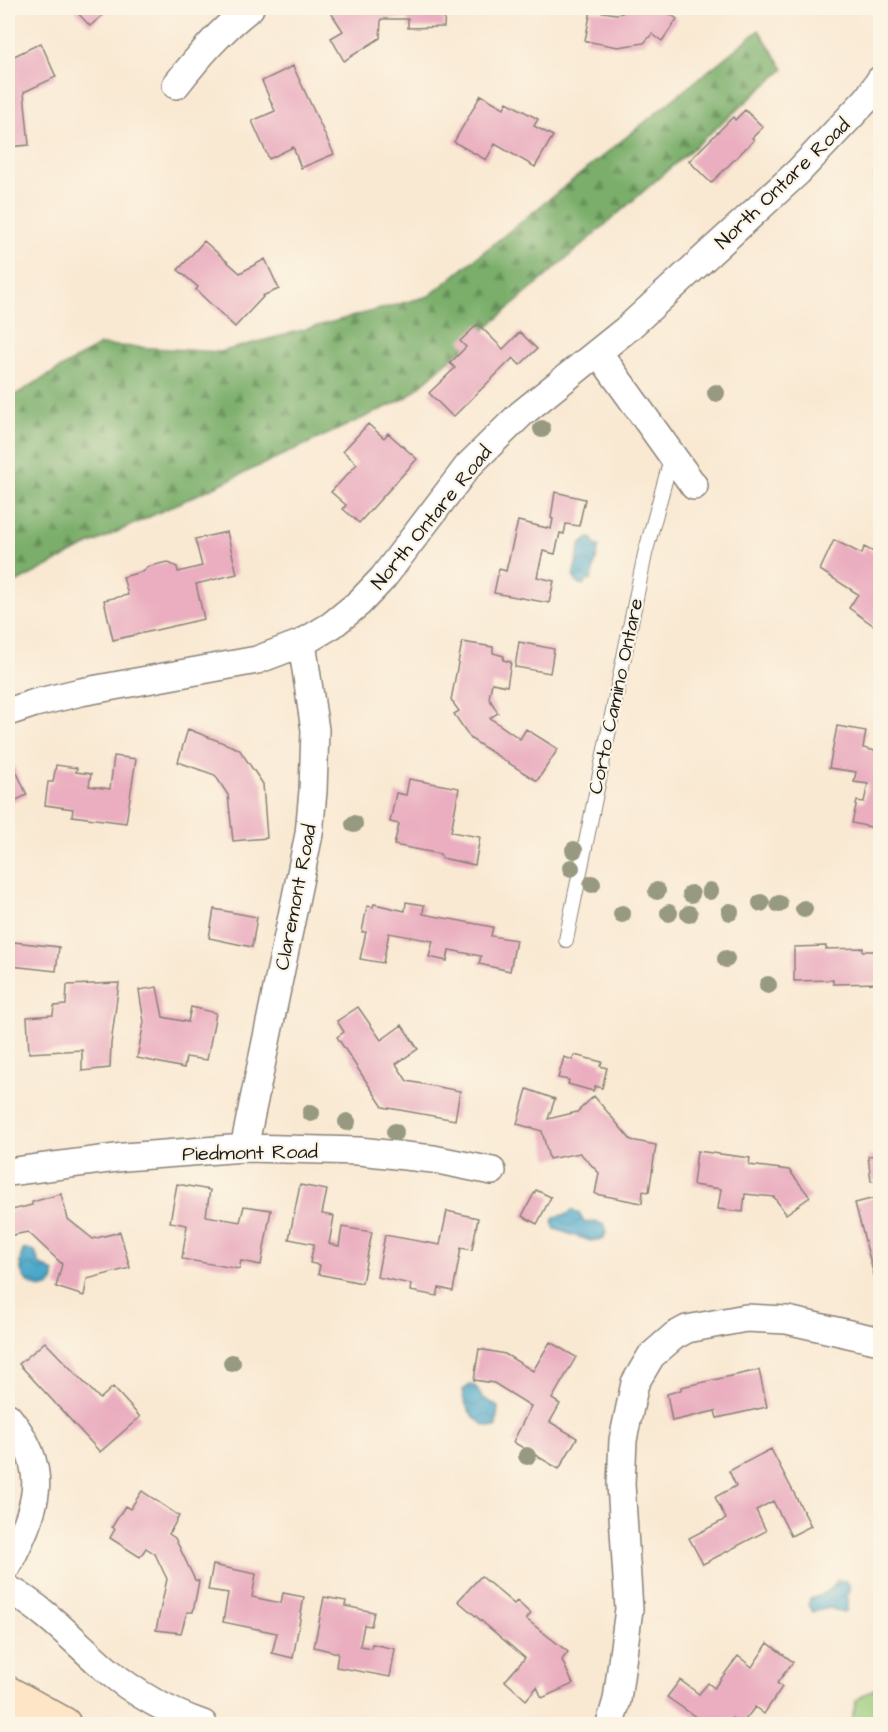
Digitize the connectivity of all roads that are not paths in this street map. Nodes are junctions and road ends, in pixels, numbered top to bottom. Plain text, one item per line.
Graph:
1 (250, 8) edge
2 (880, 80) edge
3 (176, 85) dead end
4 (598, 352) junction
5 (672, 455) junction
6 (694, 486) dead end
7 (302, 643) junction
8 (8, 712) edge
9 (566, 940) dead end
10 (244, 1148) junction
11 (492, 1171) dead end
12 (8, 1172) edge
13 (880, 1341) edge
14 (8, 1417) edge
15 (8, 1565) edge
16 (8, 1589) edge
17 (8, 1693) edge
18 (64, 1725) edge
19 (203, 1725) edge
20 (610, 1725) edge

1 - 3 street
2 - 4 street, North Ontare Road
4 - 5 street
4 - 7 street, North Ontare Road
5 - 6 street
5 - 9 lane, Corto Camino Ontare
7 - 8 street, North Ontare Road
7 - 10 street, Claremont Road
10 - 11 street, Piedmont Road
10 - 12 street, Piedmont Road
13 - 20 street
14 - 15 street
16 - 19 street
17 - 18 main road

